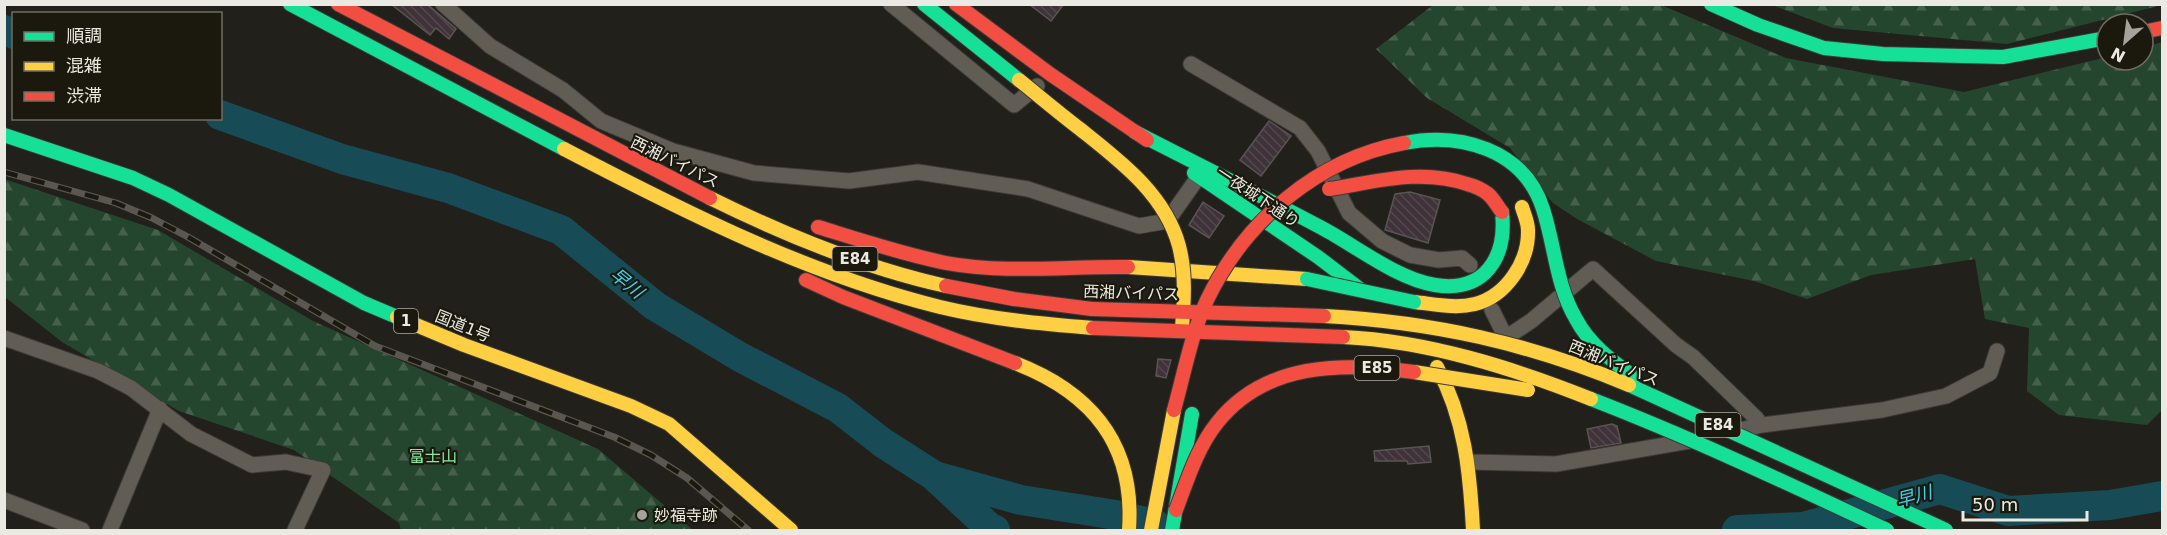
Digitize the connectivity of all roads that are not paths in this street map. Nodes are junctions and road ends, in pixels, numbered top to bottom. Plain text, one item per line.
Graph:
1 (290, 4) edge
2 (338, 4) edge
3 (443, 4) edge
4 (891, 4) edge
5 (924, 4) edge
6 (956, 4) edge
7 (1711, 4) edge
8 (2095, 40) edge
9 (1191, 64) dead end
10 (1050, 74) junction
11 (1135, 132) junction
12 (4, 135) edge
13 (1423, 154) dead end
14 (633, 160) junction
15 (1199, 176) junction
16 (1329, 189) junction
17 (1516, 194) dead end
18 (753, 203) dead end
19 (674, 206) junction
20 (805, 223) dead end
21 (1270, 236) dead end
22 (1247, 262) dead end
23 (1470, 265) dead end
24 (1492, 310) dead end
25 (4, 338) edge
26 (1506, 338) junction
27 (1205, 349) dead end
28 (1997, 351) dead end
29 (1438, 369) junction
30 (1194, 404) dead end
31 (160, 409) junction
32 (1683, 409) junction
33 (1174, 410) junction
34 (1645, 420) junction
35 (1757, 426) junction
36 (1469, 467) junction
37 (4, 500) edge
38 (1176, 510) junction
39 (295, 530) edge
40 (82, 531) edge
41 (111, 531) edge
42 (791, 531) edge
43 (1129, 531) edge
44 (1151, 531) edge
45 (1172, 531) edge
46 (1473, 531) edge
47 (1887, 531) edge
48 (1946, 531) edge

1 - 19 main road, E84
2 - 14 main road, 西湘バイパス / E84
3 - 15 street
4 - 10 street
5 - 33 main road, bridge
6 - 10 main road, 一夜城下通り
7 - 8 main road
9 - 23 street
10 - 11 main road, 一夜城下通り
11 - 15 main road, 一夜城下通り
11 - 16 main road, bridge
12 - 42 main road, 国道1号 / 1
13 - 16 main road
14 - 18 main road
14 - 32 main road, 西湘バイパス / E84, bridge
15 - 29 main road, 一夜城下通り
16 - 21 main road
17 - 20 main road, bridge
19 - 34 main road, E84, bridge
19 - 43 main road
22 - 27 main road, bridge
24 - 26 street
25 - 31 street
26 - 29 street
26 - 35 street
28 - 35 street
29 - 36 main road, 一夜城下通り
30 - 38 main road, bridge
31 - 39 street
31 - 41 street
32 - 33 main road, bridge
32 - 48 main road, 西湘バイパス / E84, bridge
33 - 44 main road
34 - 38 main road, E85, bridge
34 - 47 main road, E84, bridge
35 - 36 street
36 - 46 main road, 一夜城下通り
37 - 40 street
38 - 45 main road, E85

